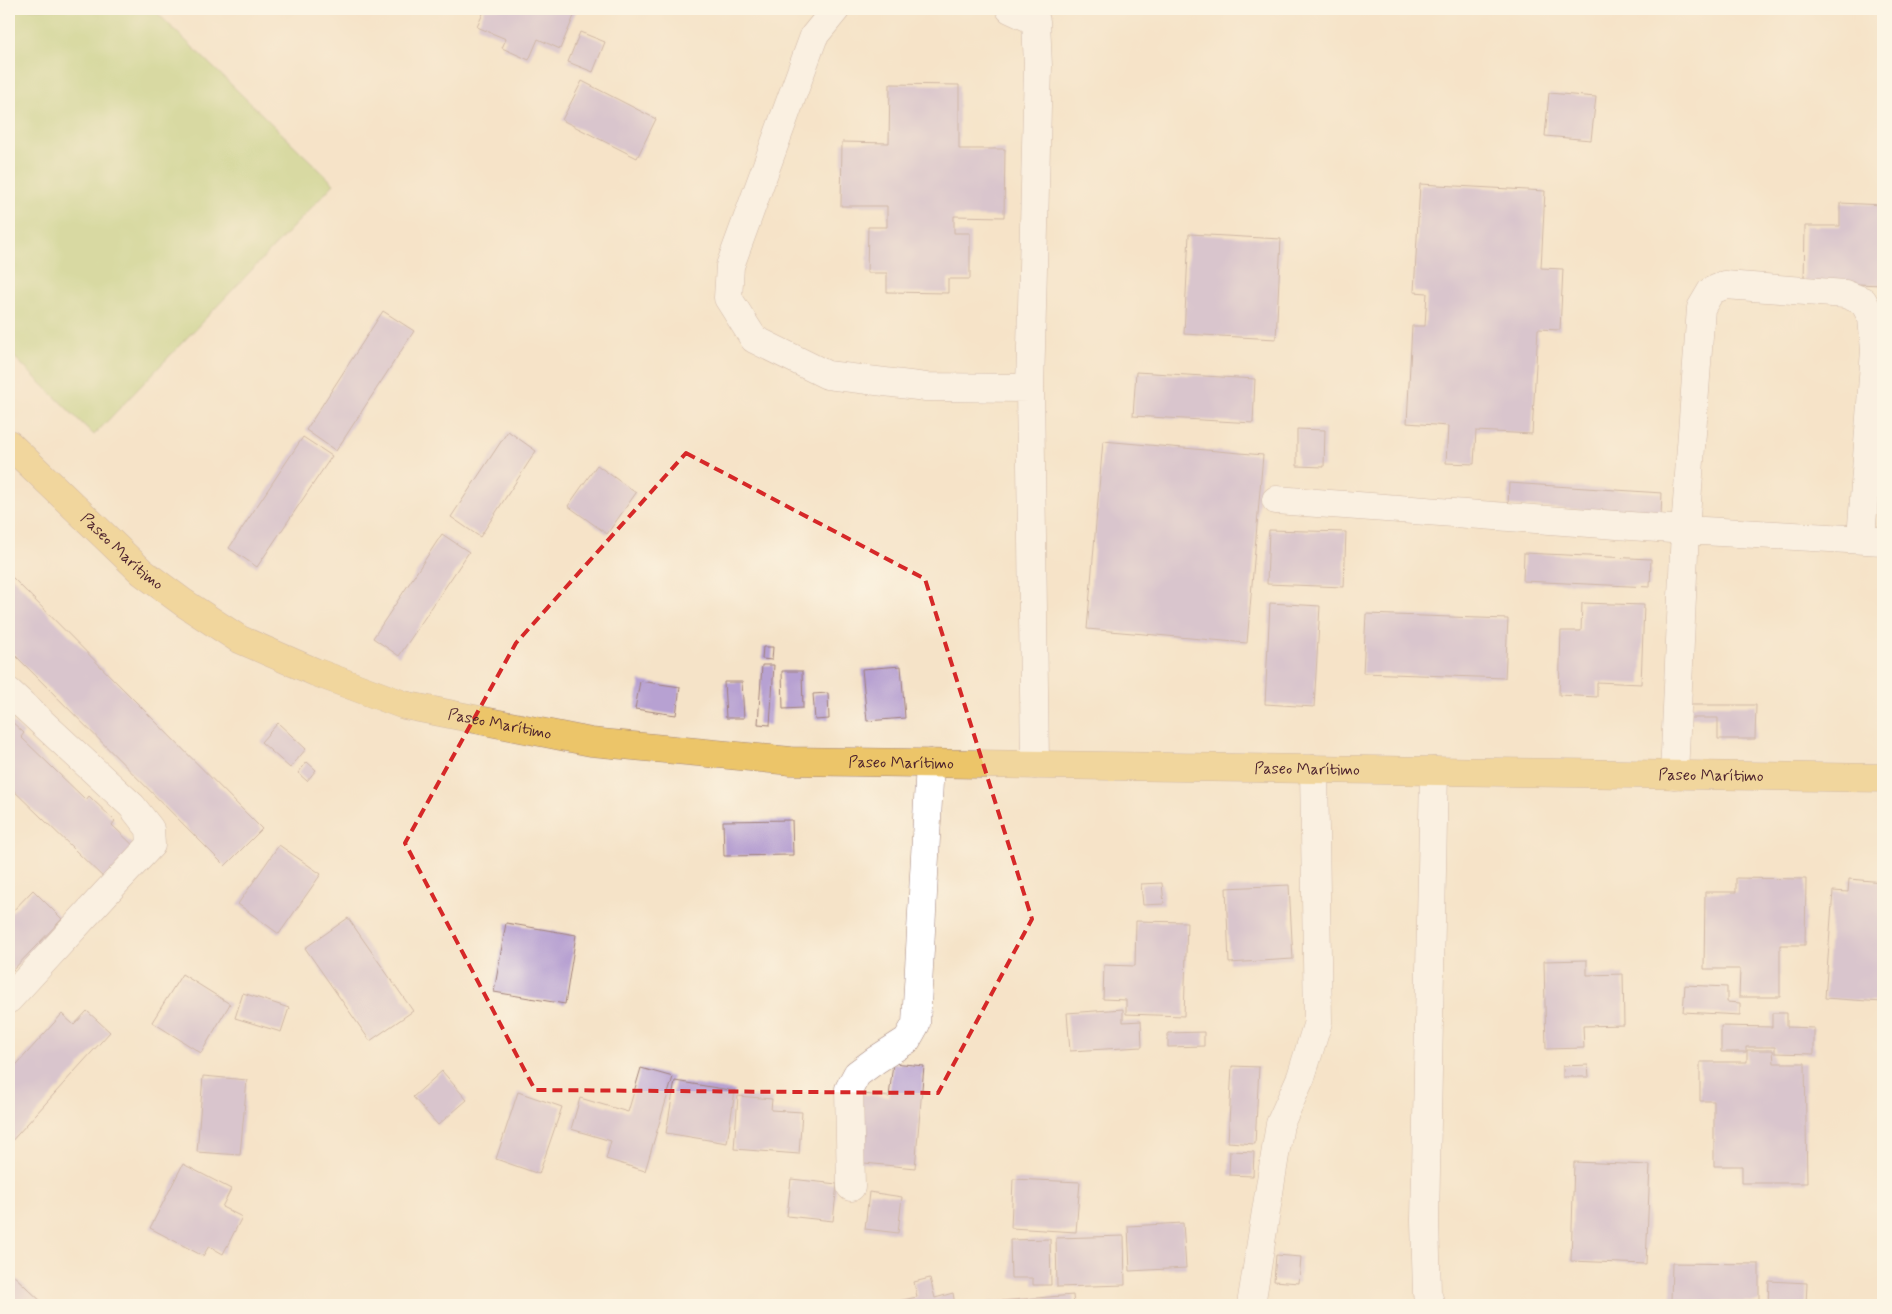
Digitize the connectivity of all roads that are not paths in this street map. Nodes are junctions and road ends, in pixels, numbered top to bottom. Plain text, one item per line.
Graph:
1 (836, 9) edge
2 (1010, 9) edge
3 (1030, 388) junction
4 (9, 444) edge
5 (1276, 500) dead end
6 (1685, 530) junction
7 (1872, 540) edge
8 (9, 692) edge
9 (930, 764) junction
10 (1035, 765) junction
11 (1314, 769) junction
12 (1434, 771) junction
13 (1674, 775) junction
14 (1883, 778) edge
15 (9, 999) edge
16 (851, 1187) dead end
17 (1251, 1305) edge
18 (1431, 1305) edge

1 - 3 street
2 - 3 street
3 - 10 street
4 - 9 main road, Paseo Marítimo
5 - 6 street
6 - 7 street
6 - 7 street
6 - 13 street
8 - 15 street
9 - 10 main road, Paseo Marítimo
9 - 16 street
10 - 11 main road, Paseo Marítimo
11 - 12 main road, Paseo Marítimo
11 - 17 street
12 - 13 main road, Paseo Marítimo
12 - 18 street
13 - 14 main road, Paseo Marítimo

